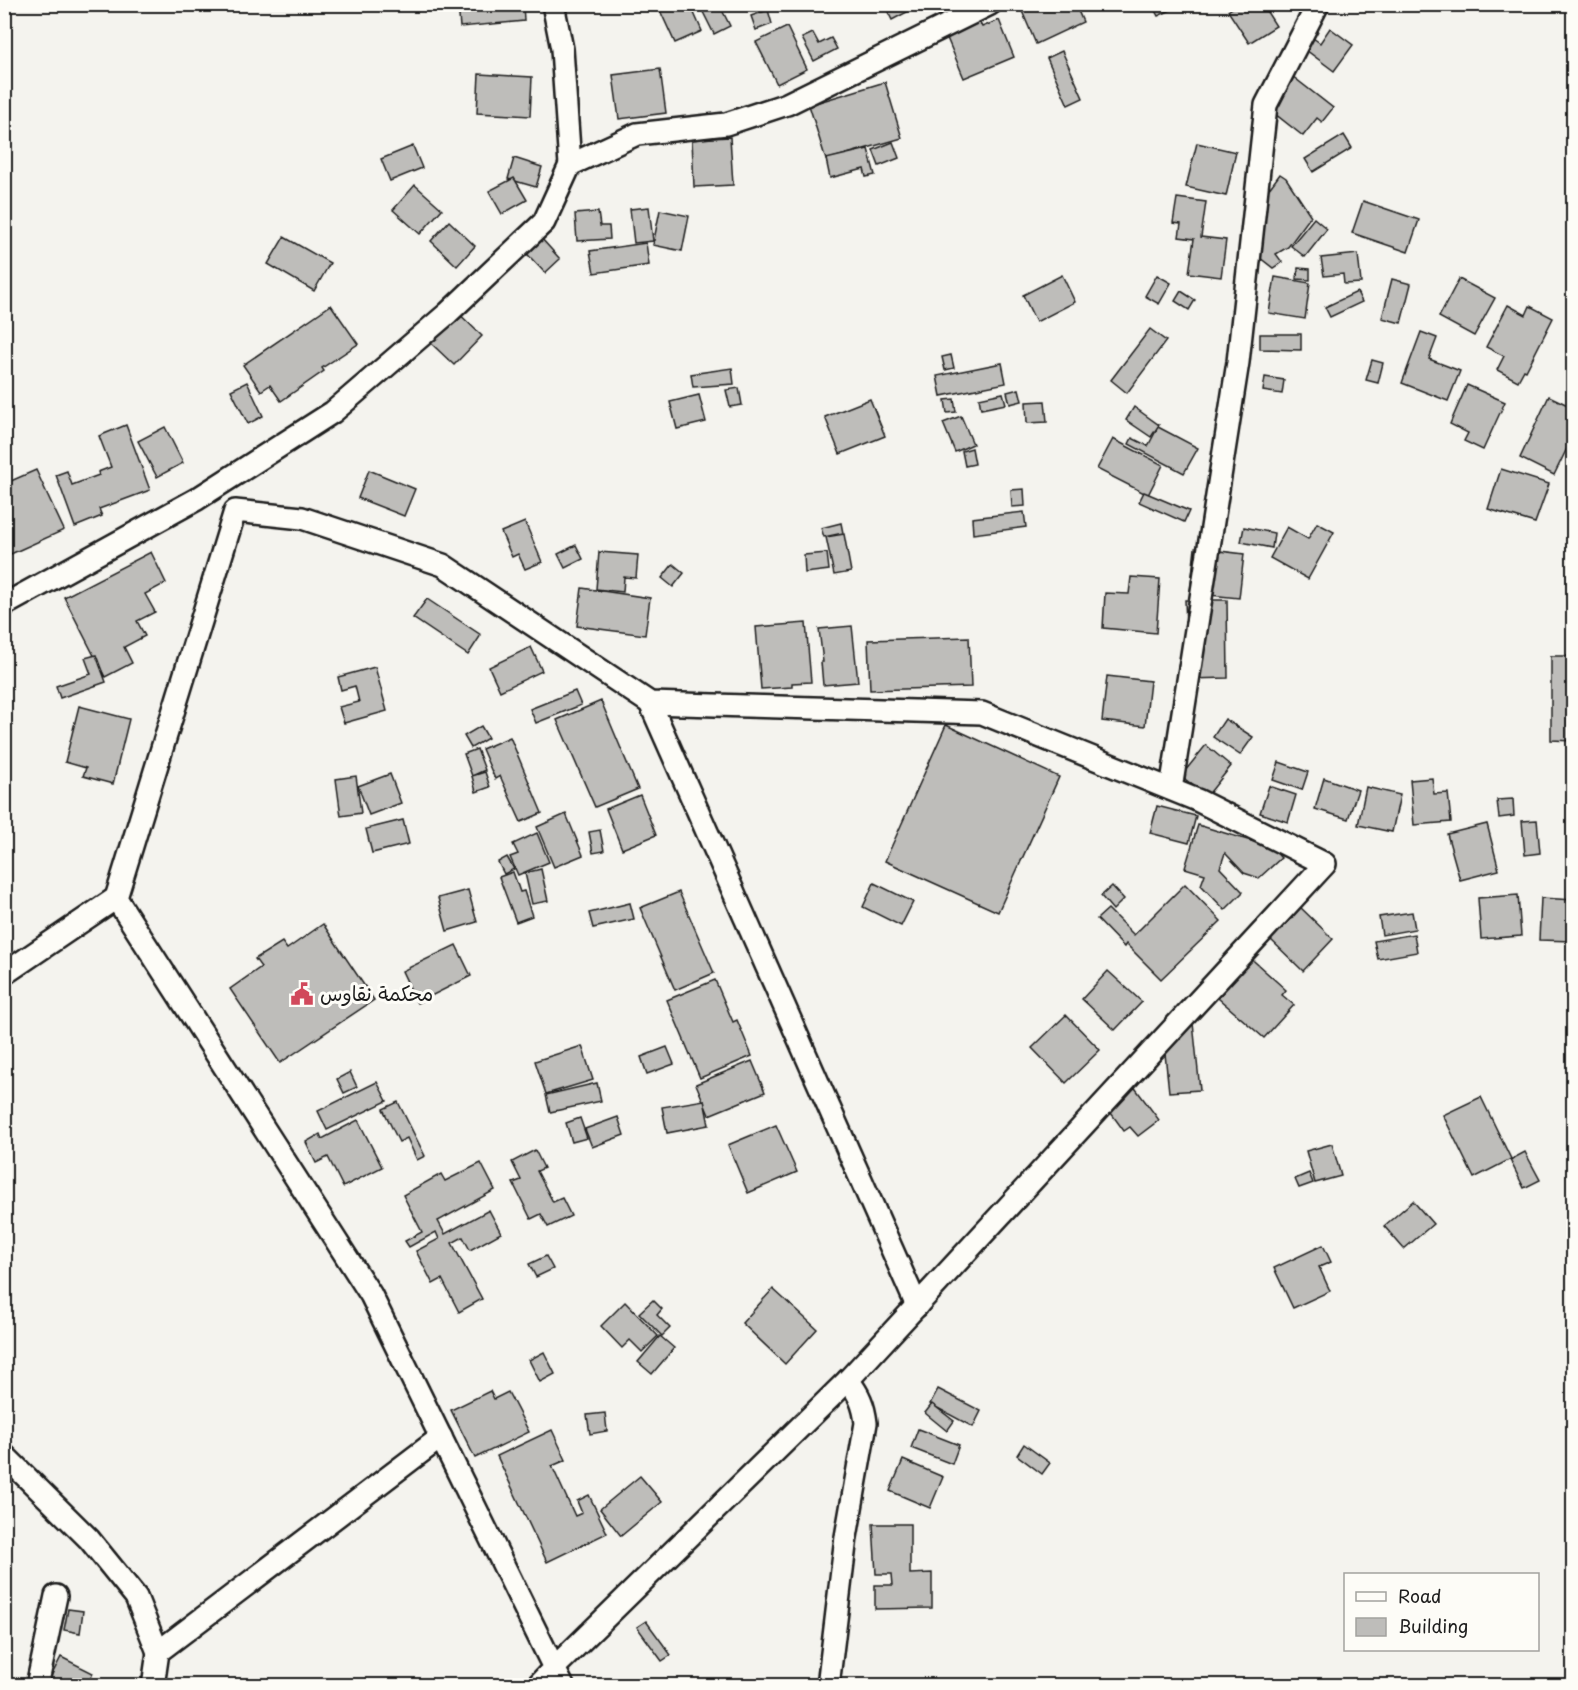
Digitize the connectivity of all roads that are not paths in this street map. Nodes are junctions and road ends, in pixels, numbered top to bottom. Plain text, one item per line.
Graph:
1 (553, 4) edge
2 (990, 4) edge
3 (1318, 4) edge
4 (570, 165) junction
5 (197, 499) junction
6 (235, 511) junction
7 (4, 605) edge
8 (650, 703) junction
9 (1172, 789) junction
10 (116, 897) junction
11 (4, 974) edge
12 (917, 1306) junction
13 (848, 1380) junction
14 (441, 1437) junction
15 (4, 1455) edge
16 (56, 1596) dead end
17 (158, 1652) junction
18 (559, 1677) edge
19 (37, 1686) edge
20 (153, 1686) edge
21 (537, 1686) edge
22 (828, 1686) edge

1 - 4 street
2 - 4 street
3 - 9 street
4 - 5 street
5 - 6 street
5 - 7 street
6 - 8 street
6 - 10 street
8 - 9 street
8 - 12 street
9 - 12 street
10 - 11 street
10 - 14 street
12 - 13 street
13 - 18 street
13 - 22 street
14 - 17 street
14 - 18 street
15 - 17 street
16 - 19 street
17 - 20 street
18 - 21 street

